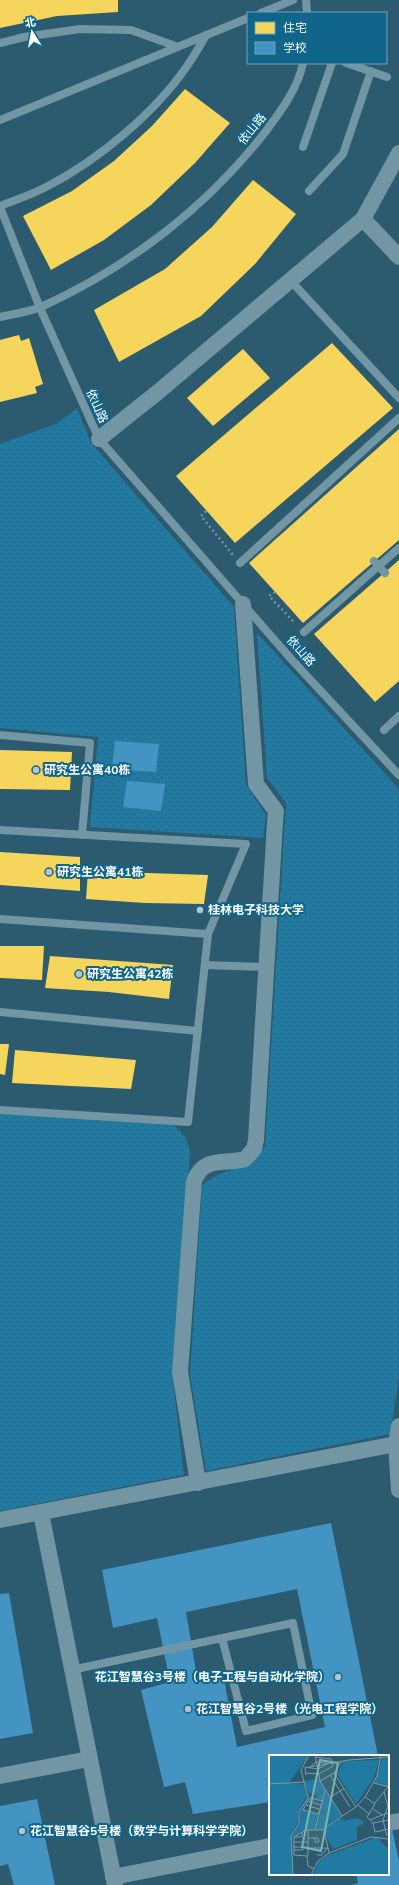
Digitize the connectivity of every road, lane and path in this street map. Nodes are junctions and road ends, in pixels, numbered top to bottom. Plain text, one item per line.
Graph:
1 (293, 0) edge
2 (306, 0) edge
3 (263, 12) edge
4 (307, 12) edge
5 (247, 18) edge
6 (206, 35) junction
7 (0, 43) edge
8 (178, 47) junction
9 (303, 64) edge
10 (332, 64) edge
11 (349, 64) edge
12 (371, 71) junction
13 (387, 77) dead end
14 (0, 120) edge
15 (303, 147) dead end
16 (399, 153) edge
17 (309, 191) dead end
18 (0, 207) edge
19 (363, 219) junction
20 (399, 257) edge
21 (290, 280) junction
22 (40, 308) junction
23 (0, 317) edge
24 (399, 398) edge
25 (399, 418) edge
26 (99, 439) junction
27 (206, 511) dead end
28 (399, 548) edge
29 (240, 563) joint
30 (376, 564) junction
31 (385, 573) dead end
32 (274, 592) dead end
33 (244, 604) junction
34 (304, 632) joint
35 (399, 716) edge
36 (384, 730) dead end
37 (0, 734) edge
38 (399, 775) edge
39 (0, 830) edge
40 (82, 835) junction
41 (0, 919) edge
42 (208, 934) junction
43 (205, 965) junction
44 (266, 967) junction
45 (0, 1012) edge
46 (198, 1031) junction
47 (0, 1110) edge
48 (399, 1426) edge
49 (396, 1444) junction
50 (198, 1482) junction
51 (399, 1490) edge
52 (41, 1513) junction
53 (0, 1520) edge
54 (222, 1638) junction
55 (71, 1670) junction
56 (89, 1759) junction
57 (0, 1776) edge
58 (399, 1821) edge
59 (389, 1823) edge
60 (269, 1846) edge
61 (114, 1881) edge

1 - 3 lane
2 - 4 lane
5 - 6 lane
6 - 8 lane
6 - 18 lane
7 - 8 lane
8 - 14 lane
9 - 22 lane, 依山路
10 - 15 lane
11 - 12 lane
12 - 13 lane
12 - 17 lane
16 - 19 street
18 - 22 lane
19 - 20 street
19 - 21 street
21 - 24 lane
21 - 26 street
22 - 23 lane
22 - 26 lane, 依山路
25 - 29 lane
26 - 33 lane, 依山路
27 - 29 path
28 - 30 lane
30 - 31 lane
30 - 34 lane
32 - 34 path
33 - 38 lane, 依山路
33 - 44 street
35 - 36 lane
37 - 40 lane
39 - 40 lane
40 - 42 lane
41 - 42 lane
42 - 43 lane
43 - 44 lane
43 - 46 lane
44 - 50 street
45 - 46 lane
46 - 47 lane
48 - 49 street
49 - 50 street
49 - 51 street
50 - 52 street
52 - 53 street
52 - 55 street
54 - 54 lane
54 - 55 lane
55 - 56 street
56 - 57 street
56 - 61 street
58 - 59 street
60 - 61 street

